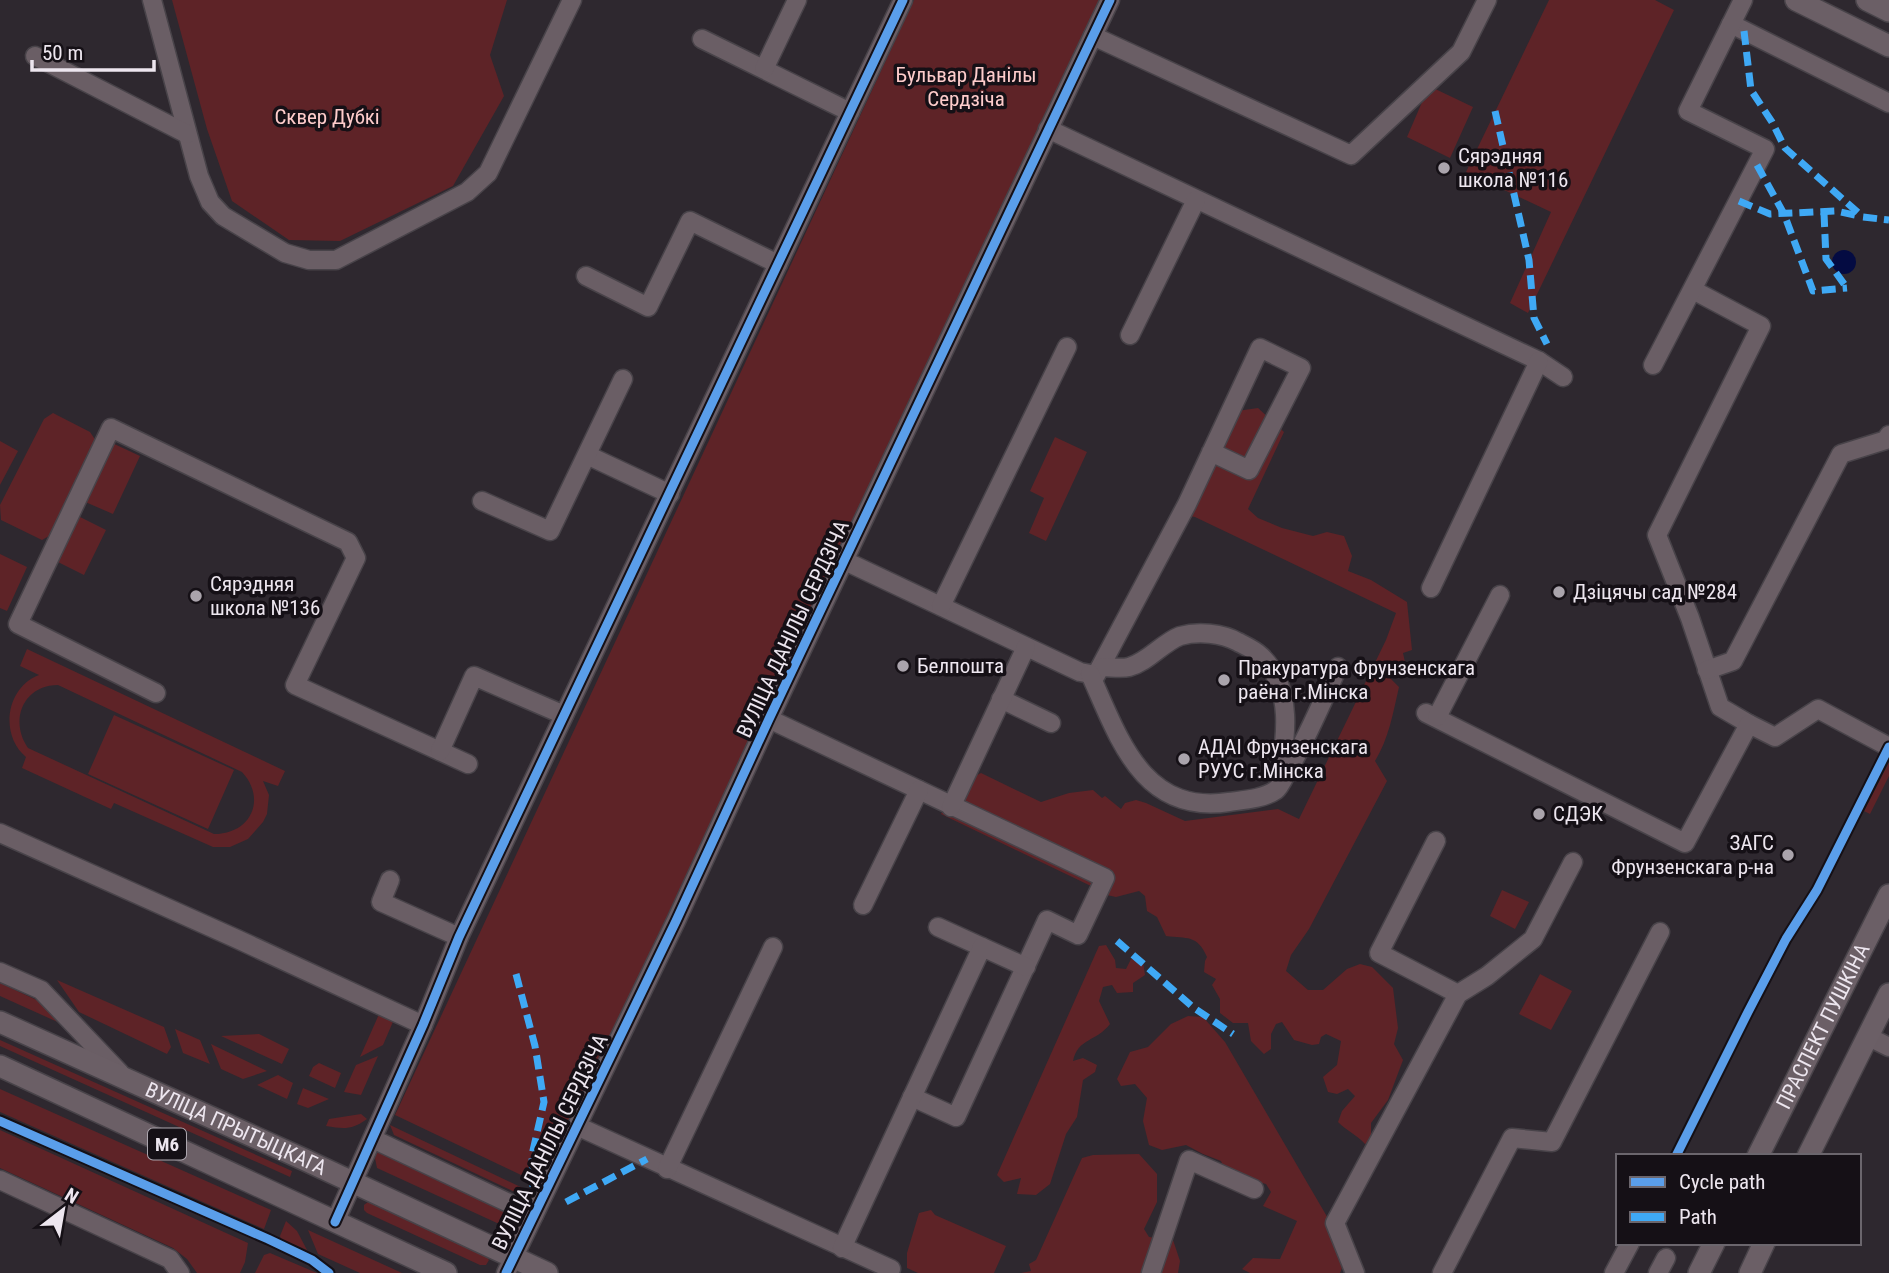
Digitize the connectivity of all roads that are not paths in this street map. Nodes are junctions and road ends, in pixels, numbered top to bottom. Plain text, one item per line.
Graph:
1 (572, 0) edge
2 (797, 0) edge
3 (903, 0) edge
4 (1110, 0) edge
5 (1487, 0) edge
6 (1743, 0) edge
7 (1867, 0) edge
8 (149, 2) edge
9 (1799, 2) edge
10 (1889, 11) edge
11 (1731, 24) junction
12 (1889, 30) edge
13 (1093, 36) junction
14 (702, 39) dead end
15 (1889, 46) edge
16 (35, 56) dead end
17 (764, 69) junction
18 (1889, 103) edge
19 (850, 112) junction
20 (1048, 129) junction
21 (187, 134) junction
22 (1196, 200) junction
23 (778, 264) junction
24 (586, 276) dead end
25 (1693, 290) junction
26 (1130, 335) dead end
27 (1067, 347) dead end
28 (1539, 361) junction
29 (1653, 365) dead end
30 (1563, 377) dead end
31 (623, 379) dead end
32 (1889, 435) edge
33 (1211, 452) junction
34 (587, 455) junction
35 (670, 494) junction
36 (482, 501) dead end
37 (845, 561) junction
38 (1431, 588) dead end
39 (1500, 595) dead end
40 (941, 606) junction
41 (1026, 647) junction
42 (1338, 667) dead end
43 (1096, 670) junction
44 (1707, 670) junction
45 (156, 693) dead end
46 (1001, 699) junction
47 (564, 715) junction
48 (769, 719) junction
49 (1051, 723) dead end
50 (1749, 724) junction
51 (1889, 747) edge
52 (440, 751) junction
53 (468, 764) dead end
54 (919, 790) junction
55 (1277, 790) junction
56 (951, 807) junction
57 (0, 833) edge
58 (1436, 841) dead end
59 (1573, 862) dead end
60 (390, 880) dead end
61 (1889, 895) edge
62 (863, 905) dead end
63 (939, 927) dead end
64 (1660, 932) dead end
65 (459, 937) junction
66 (773, 947) dead end
67 (982, 947) junction
68 (1026, 967) junction
69 (0, 972) edge
70 (1458, 994) junction
71 (1889, 994) edge
72 (0, 1022) edge
73 (423, 1025) junction
74 (1867, 1036) junction
75 (1889, 1047) edge
76 (0, 1066) edge
77 (124, 1079) junction
78 (912, 1097) junction
79 (577, 1126) junction
80 (373, 1139) junction
81 (1759, 1154) edge
82 (1809, 1154) edge
83 (667, 1169) junction
84 (0, 1180) edge
85 (354, 1182) junction
86 (1254, 1189) dead end
87 (534, 1215) junction
88 (335, 1222) junction
89 (1629, 1245) edge
90 (1713, 1245) edge
91 (1763, 1245) edge
92 (842, 1248) junction
93 (510, 1265) edge
94 (893, 1272) edge
95 (180, 1273) edge
96 (446, 1273) edge
97 (547, 1273) edge
98 (1151, 1273) edge
99 (1355, 1273) edge
100 (1442, 1273) edge
101 (1614, 1273) edge
102 (1699, 1273) edge
103 (1750, 1273) edge

1 - 21 street
2 - 17 street
3 - 19 street
4 - 13 street, ВУЛІЦА ДАНІЛЫ СЕРДЗІЧА
5 - 13 street
6 - 11 street
7 - 10 main road
8 - 21 street
9 - 12 main road
9 - 15 main road
11 - 18 street
11 - 25 street
13 - 20 street, ВУЛІЦА ДАНІЛЫ СЕРДЗІЧА
14 - 17 street
16 - 21 street
17 - 19 street
19 - 23 street
20 - 22 street
20 - 37 street, ВУЛІЦА ДАНІЛЫ СЕРДЗІЧА
22 - 26 street
22 - 28 street
23 - 24 street
23 - 35 street
25 - 29 street
25 - 44 street
27 - 40 street
28 - 30 street
28 - 38 street
31 - 34 street
32 - 44 street
33 - 33 street
33 - 43 street
34 - 35 street
34 - 36 street
35 - 47 street
37 - 40 street
37 - 48 street, ВУЛІЦА ДАНІЛЫ СЕРДЗІЧА
39 - 50 street
40 - 41 street
41 - 43 street
41 - 46 street
42 - 55 street
43 - 55 street
43 - 55 street
44 - 50 street
45 - 52 street
46 - 49 street
46 - 56 street
47 - 52 street
47 - 65 street
48 - 54 street
48 - 79 street, ВУЛІЦА ДАНІЛЫ СЕРДЗІЧА
50 - 51 street
52 - 53 street
54 - 56 street
54 - 62 street
56 - 68 street
57 - 73 street
58 - 70 street
59 - 70 street
60 - 65 street
61 - 81 main road, ПРАСПЕКТ ПУШКІНА
63 - 67 street
64 - 100 street
65 - 73 street
66 - 83 street
67 - 68 street
67 - 78 street
68 - 78 street
69 - 77 street
70 - 99 street
71 - 74 main road, ПРАСПЕКТ ПУШКІНА
72 - 77 main road, ВУЛІЦА ПРЫТЫЦКАГА / М6
73 - 80 street
74 - 75 street
74 - 82 main road, ПРАСПЕКТ ПУШКІНА
76 - 88 main road, ВУЛІЦА ПРЫТЫЦКАГА / М6
77 - 85 main road, ВУЛІЦА ПРЫТЫЦКАГА / М6
78 - 92 street
79 - 83 street
79 - 87 street, ВУЛІЦА ДАНІЛЫ СЕРДЗІЧА
80 - 85 street
80 - 87 street
83 - 92 street
84 - 95 street
85 - 88 street
85 - 93 main road, ВУЛІЦА ПРЫТЫЦКАГА / М6
86 - 98 street
87 - 93 street, ВУЛІЦА ДАНІЛЫ СЕРДЗІЧА
88 - 96 main road, ВУЛІЦА ПРЫТЫЦКАГА / М6
89 - 101 street
90 - 102 main road
91 - 103 main road
92 - 94 street
93 - 97 main road, ВУЛІЦА ПРЫТЫЦКАГА / М6

